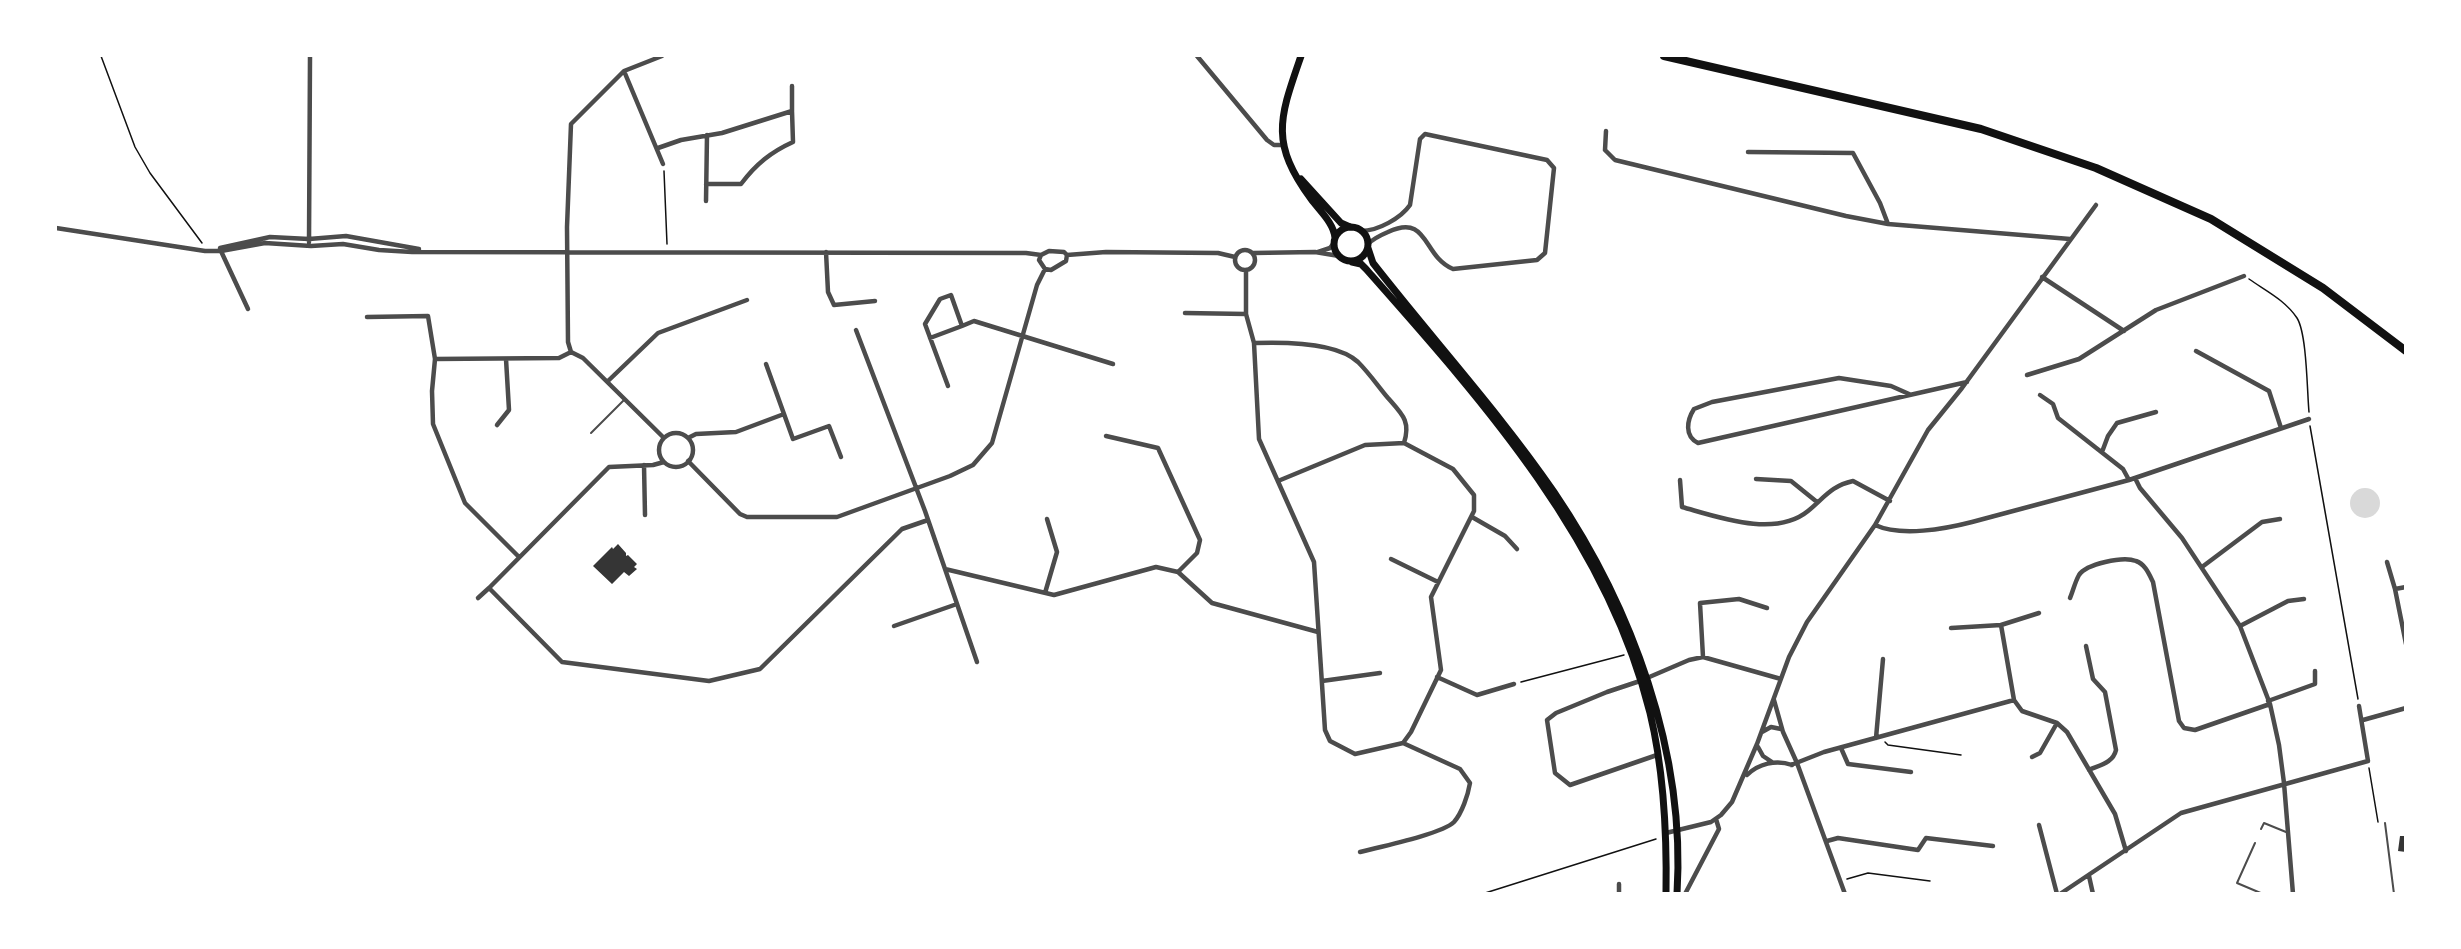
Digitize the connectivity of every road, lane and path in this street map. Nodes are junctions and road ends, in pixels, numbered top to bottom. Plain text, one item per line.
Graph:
1 (101, 56) edge
2 (310, 56) edge
3 (662, 56) edge
4 (1197, 56) edge
5 (1301, 56) edge
6 (1664, 56) edge
7 (624, 70) junction
8 (792, 86) dead end
9 (792, 111) junction
10 (1606, 131) dead end
11 (707, 135) junction
12 (1283, 145) junction
13 (658, 148) junction
14 (1748, 152) dead end
15 (663, 164) joint
16 (1293, 170) junction
17 (706, 184) junction
18 (706, 201) dead end
19 (2096, 205) dead end
20 (1887, 224) junction
21 (1350, 227) junction
22 (56, 228) edge
23 (1361, 231) junction
24 (290, 238) junction
25 (2070, 238) junction
26 (309, 239) junction
27 (1335, 240) junction
28 (288, 244) junction
29 (310, 246) junction
30 (1368, 246) junction
31 (194, 249) junction
32 (206, 249) junction
33 (220, 249) junction
34 (430, 250) junction
35 (569, 251) junction
36 (667, 251) junction
37 (826, 252) junction
38 (1315, 252) junction
39 (1253, 253) junction
40 (1041, 255) junction
41 (1067, 255) junction
42 (1235, 256) junction
43 (1339, 256) junction
44 (1352, 262) junction
45 (1045, 269) junction
46 (1246, 270) junction
47 (2244, 276) joint
48 (2042, 277) junction
49 (747, 300) dead end
50 (875, 301) dead end
51 (248, 309) dead end
52 (1185, 313) dead end
53 (1246, 314) junction
54 (367, 317) dead end
55 (962, 326) junction
56 (856, 330) dead end
57 (2124, 331) junction
58 (1023, 337) junction
59 (930, 338) junction
60 (1254, 343) junction
61 (2196, 351) dead end
62 (2406, 351) edge
63 (571, 352) junction
64 (435, 359) junction
65 (506, 359) junction
66 (766, 364) dead end
67 (1113, 364) dead end
68 (2027, 375) dead end
69 (608, 381) junction
70 (1967, 382) junction
71 (948, 386) dead end
72 (1909, 394) junction
73 (2040, 395) dead end
74 (625, 399) junction
75 (2156, 412) dead end
76 (784, 414) junction
77 (2309, 419) junction
78 (497, 425) dead end
79 (2281, 428) junction
80 (591, 433) dead end
81 (1106, 436) dead end
82 (664, 438) junction
83 (688, 438) junction
84 (1404, 443) junction
85 (2102, 452) junction
86 (841, 458) dead end
87 (688, 461) junction
88 (664, 462) junction
89 (644, 465) junction
90 (2135, 478) junction
91 (1756, 479) dead end
92 (1680, 480) dead end
93 (2129, 480) junction
94 (1278, 481) junction
95 (915, 488) junction
96 (1890, 501) junction
97 (1817, 502) junction
98 (645, 515) dead end
99 (1472, 517) junction
100 (1047, 519) dead end
101 (2280, 519) dead end
102 (928, 520) junction
103 (1875, 525) junction
104 (1517, 549) dead end
105 (519, 557) junction
106 (1391, 560) dead end
107 (2387, 562) dead end
108 (2202, 567) junction
109 (945, 569) junction
110 (1178, 572) junction
111 (1438, 582) junction
112 (2406, 587) edge
113 (489, 588) junction
114 (2395, 589) junction
115 (1045, 593) junction
116 (478, 598) dead end
117 (2070, 598) dead end
118 (2304, 599) dead end
119 (957, 604) junction
120 (1767, 608) dead end
121 (2039, 613) dead end
122 (2001, 625) junction
123 (894, 626) dead end
124 (2240, 626) junction
125 (1951, 628) dead end
126 (1318, 632) junction
127 (2406, 644) edge
128 (2086, 645) dead end
129 (1630, 652) junction
130 (1703, 657) junction
131 (1883, 659) dead end
132 (977, 662) dead end
133 (2315, 671) dead end
134 (1380, 673) dead end
135 (1437, 676) junction
136 (1781, 679) junction
137 (1643, 680) junction
138 (1322, 681) junction
139 (1514, 684) joint
140 (1774, 699) junction
141 (2014, 700) junction
142 (2269, 703) junction
143 (2359, 706) joint
144 (2406, 708) edge
145 (2363, 720) junction
146 (2057, 723) junction
147 (1782, 732) junction
148 (1761, 735) junction
149 (1878, 737) junction
150 (1403, 743) junction
151 (1758, 744) junction
152 (1841, 747) junction
153 (1789, 750) junction
154 (1657, 755) junction
155 (1961, 755) dead end
156 (2032, 757) dead end
157 (2368, 761) junction
158 (1796, 762) junction
159 (1777, 763) junction
160 (1791, 765) junction
161 (1798, 770) junction
162 (2089, 770) junction
163 (1911, 772) dead end
164 (1744, 778) junction
165 (2284, 783) junction
166 (1716, 819) junction
167 (2385, 823) joint
168 (2039, 825) dead end
169 (2261, 829) dead end
170 (1677, 831) junction
171 (2287, 832) junction
172 (1666, 835) junction
173 (1827, 841) junction
174 (2255, 843) dead end
175 (1994, 846) dead end
176 (2126, 851) junction
177 (1360, 852) dead end
178 (2089, 876) junction
179 (1840, 880) junction
180 (1930, 881) dead end
181 (1619, 884) dead end
182 (1686, 892) edge
183 (1482, 894) edge
184 (1619, 894) edge
185 (1666, 894) edge
186 (1677, 894) edge
187 (1845, 894) edge
188 (2058, 894) edge
189 (2093, 894) edge
190 (2264, 894) edge
191 (2293, 894) edge
192 (2394, 894) edge

1 - 32 path
2 - 26 street
3 - 7 street
4 - 12 street
5 - 12 main road
6 - 62 main road
7 - 13 street
7 - 35 street
8 - 9 street
9 - 11 street
9 - 17 street
10 - 20 street
11 - 13 street
11 - 17 street
12 - 16 main road
13 - 15 street
14 - 20 street
15 - 36 path
16 - 21 main road
16 - 27 main road
17 - 18 street
19 - 25 street
20 - 25 street
21 - 23 main road
21 - 27 main road
22 - 31 street
23 - 30 main road
23 - 30 street
24 - 26 street
24 - 28 street
24 - 33 street
25 - 48 street
26 - 29 street
26 - 34 street
27 - 38 street
27 - 43 main road
28 - 29 street
28 - 33 street
29 - 34 street
30 - 44 main road
30 - 137 main road
31 - 32 street
31 - 33 street
32 - 33 street
33 - 51 street
34 - 35 street
35 - 36 street
35 - 63 street
36 - 37 street
37 - 40 street
37 - 50 street
38 - 39 street
38 - 43 street
39 - 42 street
39 - 46 street
40 - 41 street
40 - 45 street
41 - 42 street
41 - 45 street
42 - 46 street
43 - 44 main road
44 - 129 main road
45 - 58 street
46 - 53 street
47 - 57 street
47 - 77 path
48 - 57 street
48 - 70 street
49 - 69 street
52 - 53 street
53 - 60 street
54 - 64 street
55 - 58 street
55 - 59 street
55 - 59 street
56 - 95 street
57 - 68 street
58 - 67 street
58 - 95 street
59 - 71 street
60 - 84 street
60 - 94 street
61 - 79 street
63 - 65 street
63 - 69 street
64 - 65 street
64 - 105 street
65 - 78 street
66 - 76 street
69 - 74 street
70 - 72 street
70 - 96 street
72 - 72 street
73 - 85 street
74 - 80 lane
74 - 82 street
75 - 85 street
76 - 83 street
76 - 86 street
77 - 79 street
77 - 143 path
79 - 90 street
81 - 110 street
82 - 83 street
82 - 88 street
83 - 87 street
84 - 94 street
84 - 99 street
85 - 93 street
87 - 88 street
87 - 95 street
88 - 89 street
89 - 98 street
89 - 105 street
90 - 93 street
90 - 108 street
91 - 97 street
92 - 97 street
93 - 103 street
94 - 126 street
95 - 102 street
96 - 97 street
96 - 103 street
99 - 104 street
99 - 111 street
100 - 115 street
101 - 108 street
102 - 109 street
102 - 113 street
103 - 136 street
105 - 113 street
106 - 111 street
107 - 114 street
108 - 124 street
109 - 115 street
109 - 119 street
110 - 115 street
110 - 126 street
111 - 135 street
112 - 114 street
113 - 116 street
114 - 127 street
117 - 142 street
118 - 124 street
119 - 123 street
119 - 132 street
120 - 130 street
121 - 122 street
122 - 125 street
122 - 141 street
124 - 142 street
126 - 138 street
128 - 162 street
129 - 137 main road
129 - 139 path
130 - 136 street
130 - 137 street
131 - 149 street
133 - 142 street
134 - 138 street
135 - 139 street
135 - 150 street
136 - 140 street
137 - 154 main road
137 - 154 street
137 - 170 main road
138 - 150 street
140 - 147 street
140 - 148 street
141 - 146 street
141 - 149 street
142 - 165 street
143 - 145 street
144 - 145 street
145 - 157 street
146 - 156 street
146 - 162 street
147 - 148 street
147 - 153 street
148 - 151 street
149 - 152 street
149 - 155 path
150 - 177 street
151 - 159 street
151 - 164 street
152 - 158 street
152 - 163 street
153 - 158 street
153 - 159 street
154 - 172 main road
157 - 165 street
157 - 167 path
158 - 160 street
158 - 161 street
159 - 160 street
159 - 164 street
160 - 161 street
161 - 173 street
162 - 176 street
164 - 166 street
165 - 171 street
165 - 176 street
166 - 170 street
166 - 182 street
167 - 192 lane
168 - 188 street
169 - 171 lane
170 - 172 street
170 - 186 main road
171 - 191 street
172 - 183 path
172 - 185 main road
173 - 175 street
173 - 179 street
174 - 190 lane
176 - 178 street
178 - 188 street
178 - 189 street
179 - 180 path
179 - 187 street
181 - 184 street

